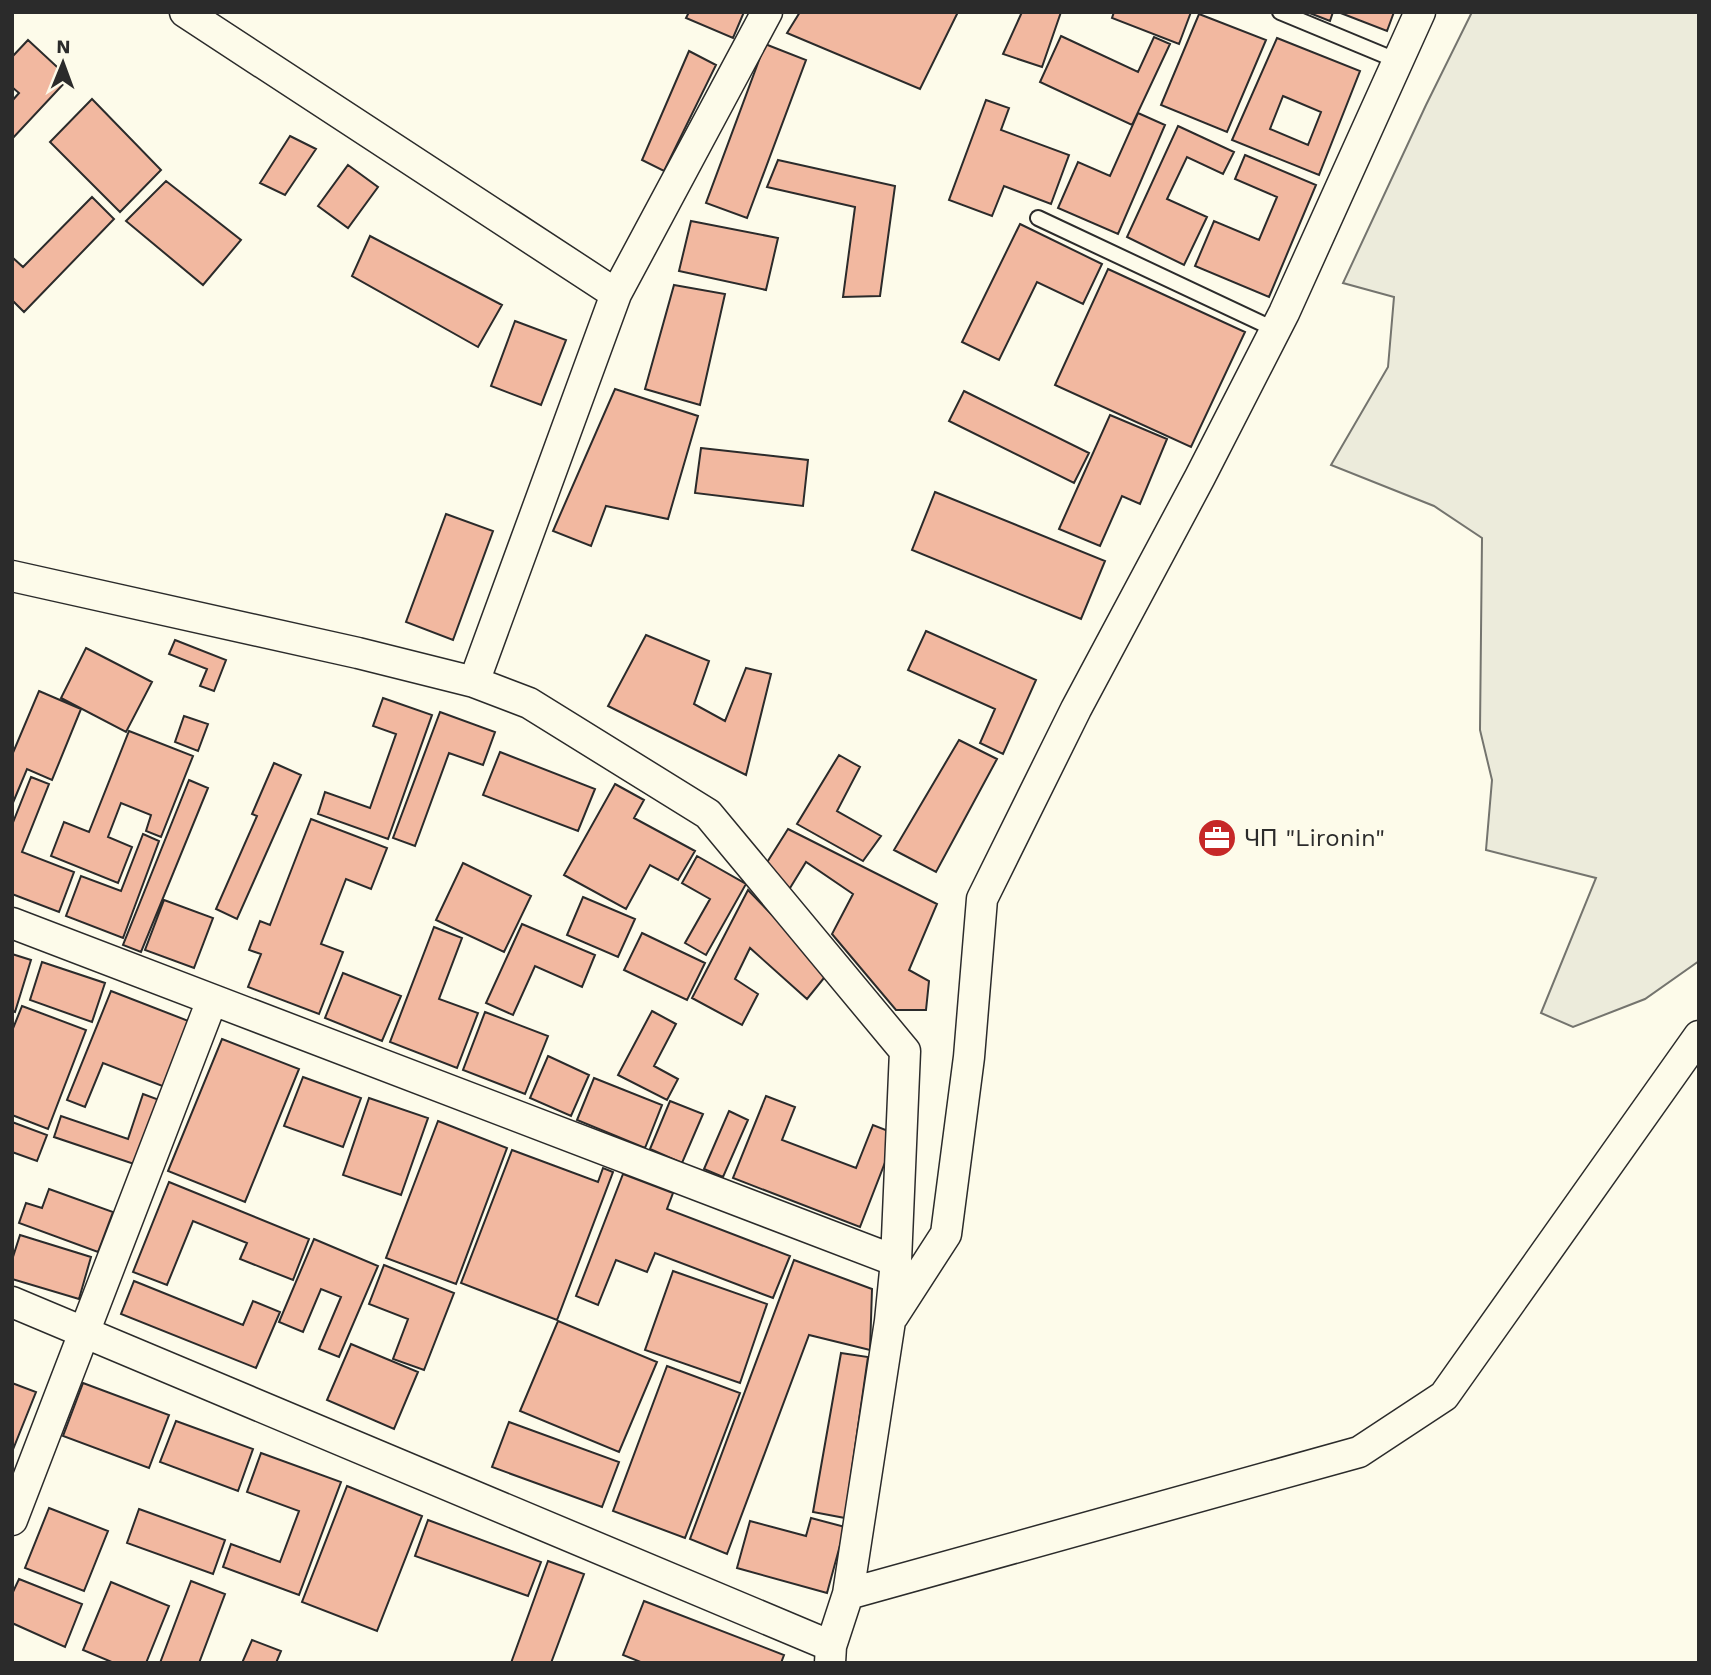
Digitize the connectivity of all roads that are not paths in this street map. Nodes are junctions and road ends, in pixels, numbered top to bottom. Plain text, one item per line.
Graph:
1 (185, 12) edge
2 (767, 12) edge
3 (1280, 12) edge
4 (1420, 12) edge
5 (1398, 61) junction
6 (1038, 218) dead end
7 (616, 294) junction
8 (1276, 330) junction
9 (12, 576) edge
10 (474, 682) junction
11 (12, 923) edge
12 (212, 1000) junction
13 (1699, 1036) edge
14 (896, 1261) junction
15 (12, 1301) edge
16 (890, 1321) junction
17 (84, 1331) junction
18 (12, 1520) edge
19 (848, 1594) junction
20 (831, 1655) edge

1 - 7 street
2 - 7 street
3 - 5 lane
4 - 5 street
5 - 8 street
6 - 8 lane
7 - 10 street
8 - 16 street
9 - 10 street
10 - 14 street
11 - 12 street
12 - 14 street
12 - 17 street
13 - 19 street
14 - 16 street
15 - 17 street
16 - 19 street
17 - 18 street
17 - 20 street
19 - 20 street

